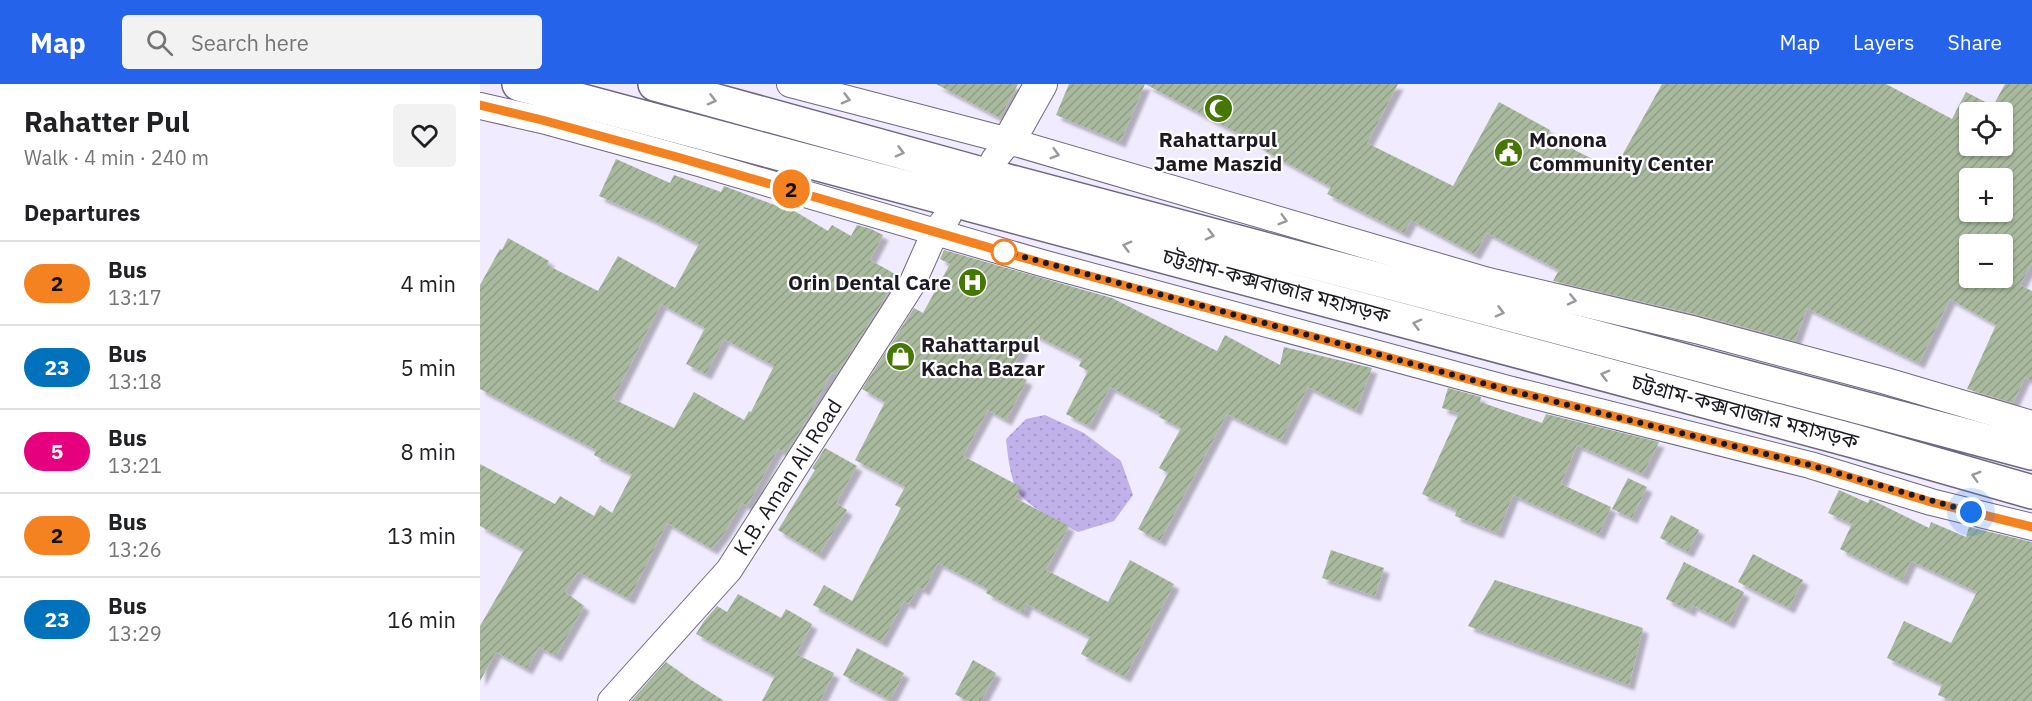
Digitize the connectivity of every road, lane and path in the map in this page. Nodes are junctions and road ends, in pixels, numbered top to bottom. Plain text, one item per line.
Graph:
1 (519, 84) edge
2 (655, 84) edge
3 (790, 84) edge
4 (1041, 84) edge
5 (480, 105) edge
6 (1002, 150) junction
7 (941, 224) junction
8 (2032, 424) edge
9 (2032, 453) edge
10 (2032, 492) edge
11 (2032, 527) edge
12 (611, 701) edge

10 -> 1 highway, চট্টগ্রাম-কক্সবাজার মহাসড়ক
2 -> 9 highway, চট্টগ্রাম-কক্সবাজার মহাসড়ক
3 -> 6 street
4 - 6 street
5 - 7 street
6 -> 8 street
7 - 11 street
7 - 12 street, K.B. Aman Ali Road

